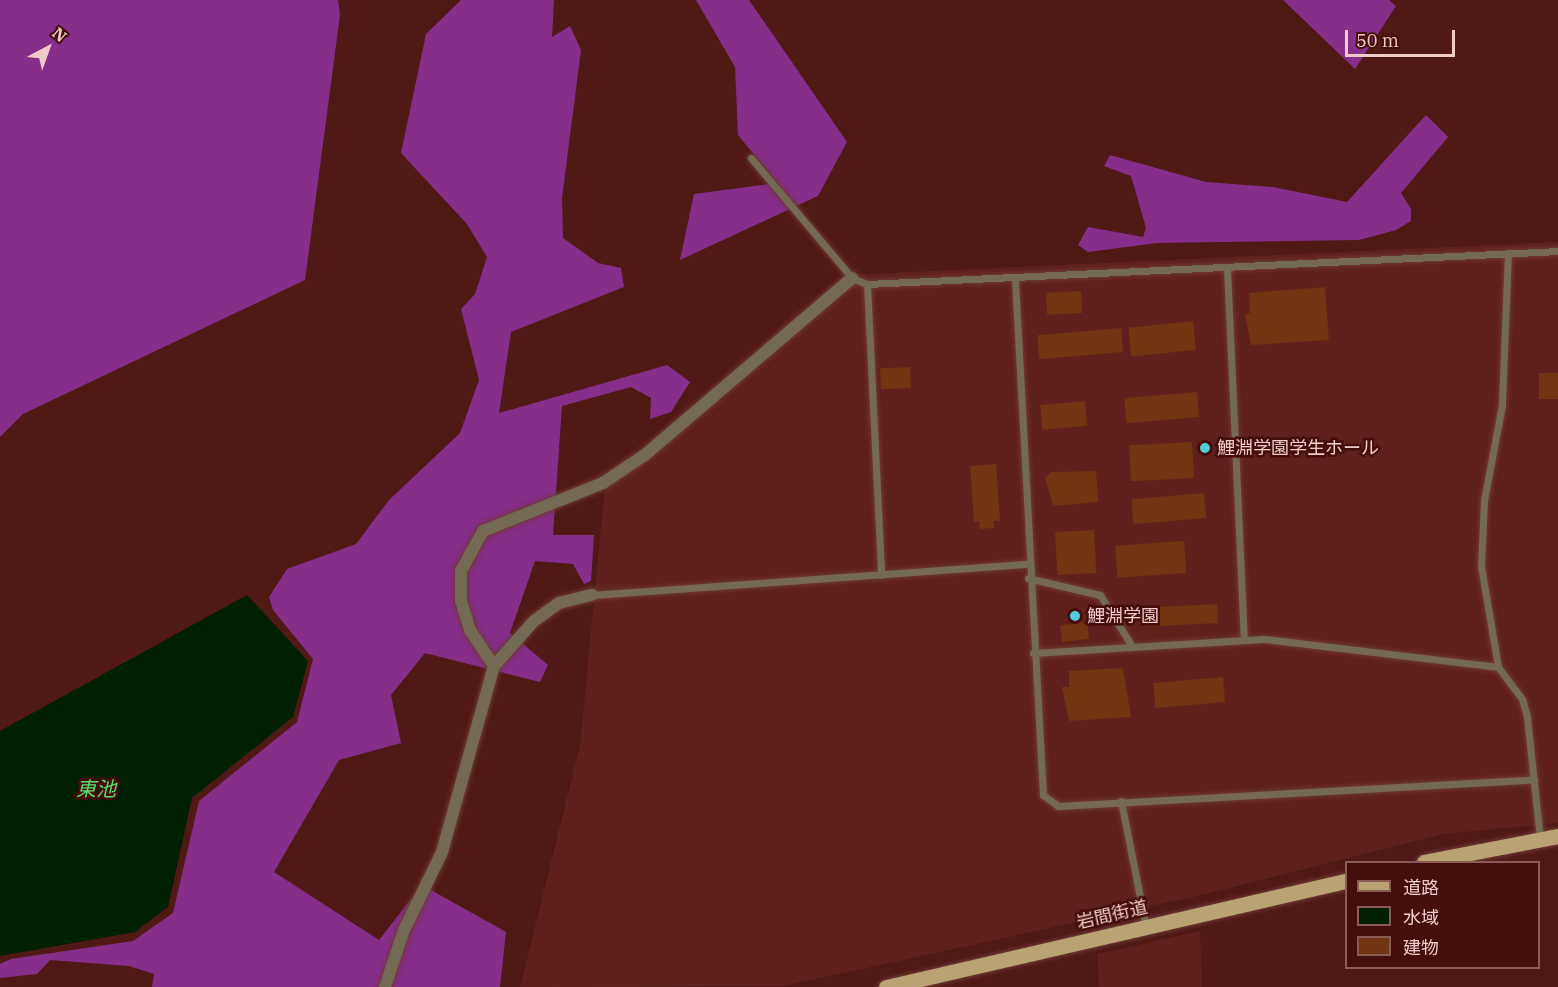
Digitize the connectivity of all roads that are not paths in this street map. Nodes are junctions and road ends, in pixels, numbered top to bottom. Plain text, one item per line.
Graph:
1 (751, 158) dead end
2 (1558, 251) edge
3 (1508, 253) junction
4 (1227, 268) junction
5 (852, 278) junction
6 (1015, 280) junction
7 (867, 284) junction
8 (1028, 564) junction
9 (880, 575) junction
10 (1028, 578) junction
11 (592, 595) joint
12 (1244, 639) junction
13 (1132, 646) junction
14 (1034, 653) junction
15 (494, 666) junction
16 (1498, 668) junction
17 (1534, 779) junction
18 (1121, 801) junction
19 (1558, 837) edge
20 (1540, 838) junction
21 (1429, 861) edge
22 (1345, 881) edge
23 (1146, 927) junction
24 (385, 987) edge
25 (886, 987) edge

1 - 5 lane
2 - 3 lane
3 - 4 lane
3 - 16 lane
4 - 6 lane
4 - 12 lane
5 - 7 lane
5 - 15 street
6 - 7 lane
6 - 8 lane
7 - 9 lane
8 - 9 lane
8 - 10 lane
9 - 11 lane
10 - 13 lane
10 - 14 lane
11 - 15 street
12 - 13 lane
12 - 16 lane
13 - 14 lane
14 - 18 lane
15 - 24 street
16 - 17 lane
17 - 18 lane
17 - 20 lane
18 - 23 lane
19 - 20 main road
20 - 21 main road
22 - 23 main road, 岩間街道
23 - 25 main road, 岩間街道

